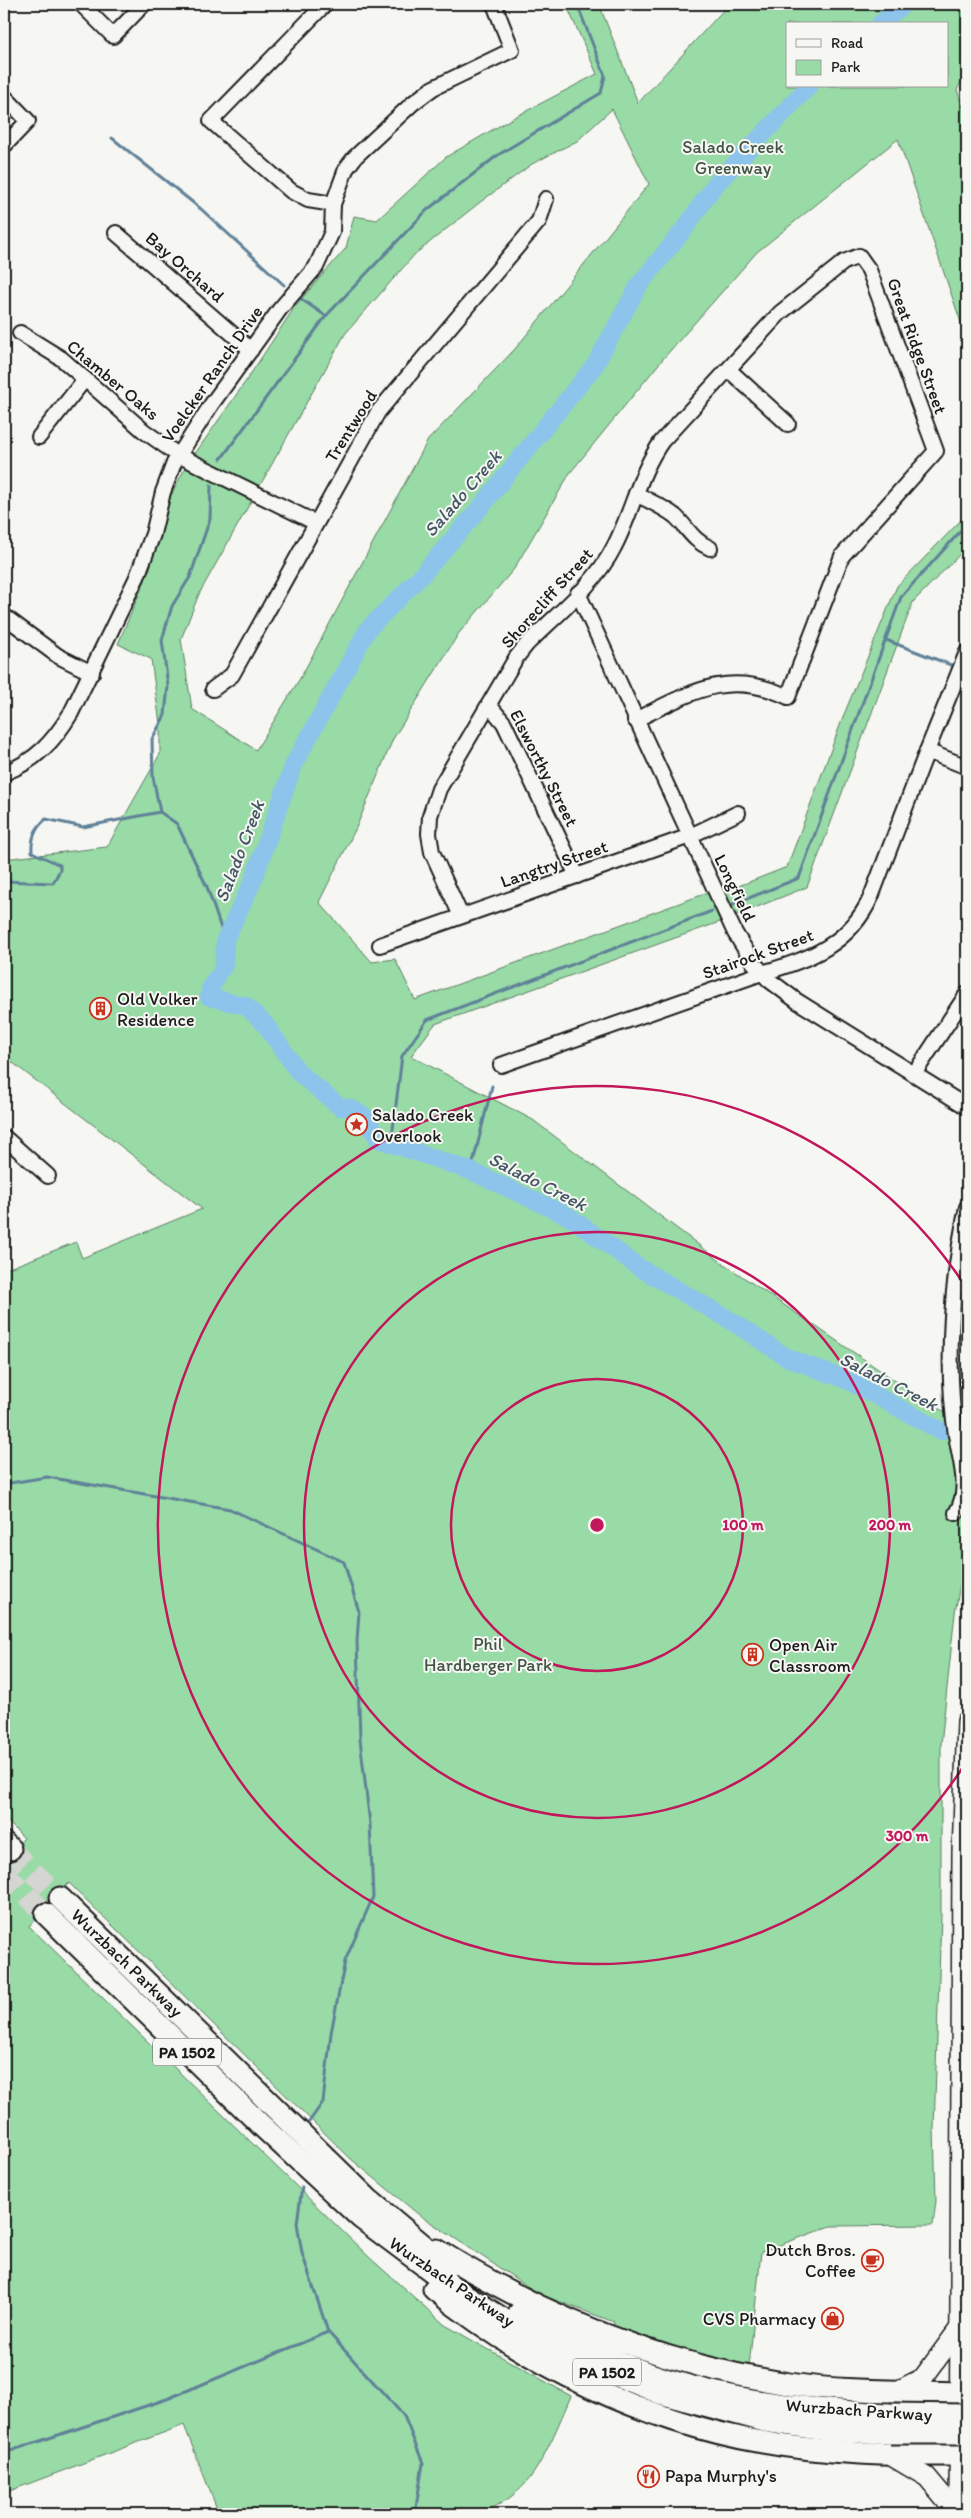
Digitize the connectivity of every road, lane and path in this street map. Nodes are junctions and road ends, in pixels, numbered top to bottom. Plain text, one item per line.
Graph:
1 (81, 4) edge
2 (144, 4) edge
3 (326, 4) edge
4 (494, 4) edge
5 (4, 96) edge
6 (4, 146) edge
7 (546, 199) dead end
8 (332, 204) junction
9 (116, 233) dead end
10 (860, 256) joint
11 (20, 333) dead end
12 (252, 350) junction
13 (729, 370) junction
14 (85, 379) junction
15 (788, 424) dead end
16 (39, 437) dead end
17 (178, 455) junction
18 (636, 494) junction
19 (316, 523) junction
20 (710, 548) dead end
21 (578, 593) junction
22 (4, 616) edge
23 (967, 652) edge
24 (92, 673) junction
25 (213, 689) dead end
26 (489, 705) junction
27 (635, 720) junction
28 (927, 751) junction
29 (967, 767) edge
30 (4, 773) edge
31 (738, 813) dead end
32 (690, 836) junction
33 (576, 876) junction
34 (461, 916) junction
35 (380, 945) dead end
36 (762, 973) junction
37 (967, 994) edge
38 (502, 1066) dead end
39 (914, 1074) junction
40 (967, 1107) edge
41 (4, 1137) edge
42 (48, 1176) dead end
43 (967, 1207) edge
44 (956, 1513) dead end
45 (967, 1721) edge
46 (60, 1898) tunnel mouth
47 (46, 1914) tunnel mouth
48 (361, 2218) junction
49 (395, 2224) junction
50 (962, 2343) edge
51 (897, 2391) junction
52 (963, 2393) edge
53 (967, 2415) edge
54 (889, 2424) junction
55 (967, 2433) edge
56 (896, 2455) junction
57 (963, 2455) edge
58 (967, 2502) edge
59 (959, 2514) edge

1 - 2 street
3 - 8 street
4 - 8 street, Voelcker Ranch Drive
5 - 6 street
7 - 19 street, Trentwood
8 - 12 street, Voelcker Ranch Drive
9 - 12 street, Bay Orchard
10 - 13 street, Shorecliff Street
10 - 27 street, Great Ridge Street
11 - 14 street, Chamber Oaks
12 - 17 street, Voelcker Ranch Drive
13 - 15 street
13 - 18 street, Shorecliff Street
14 - 16 street
14 - 17 street, Chamber Oaks
17 - 19 street, Chamber Oaks
17 - 24 street, Voelcker Ranch Drive
18 - 20 street
18 - 21 street, Shorecliff Street
19 - 25 street, Trentwood
21 - 26 street, Shorecliff Street
21 - 27 street, Longfield
22 - 24 street
23 - 28 street, Stairock Street
24 - 30 street, Voelcker Ranch Drive
26 - 33 street, Elsworthy Street
26 - 34 street, Shorecliff Street
27 - 32 street, Longfield
28 - 29 street
28 - 36 street, Stairock Street
31 - 32 street, Langtry Street
32 - 33 street, Langtry Street
32 - 36 street, Longfield
33 - 34 street, Langtry Street
34 - 35 street, Langtry Street
36 - 38 street, Stairock Street
36 - 39 street, Longfield
37 - 39 street
39 - 40 street, Longfield
41 - 42 street
43 - 44 street
45 - 50 main road
46 - 49 highway, Wurzbach Parkway / PA 1502
47 - 48 highway, Wurzbach Parkway / PA 1502
48 - 54 highway, Wurzbach Parkway / PA 1502
48 - 56 highway
49 - 51 highway
49 - 54 highway, Wurzbach Parkway / PA 1502
50 - 51 main road
50 - 52 main road
51 - 52 highway
51 - 56 highway
52 - 57 main road
53 - 54 highway, Wurzbach Parkway / PA 1502, bridge
54 - 55 highway, Wurzbach Parkway / PA 1502, bridge
56 - 57 highway
56 - 59 main road
57 - 59 main road
58 - 59 street

